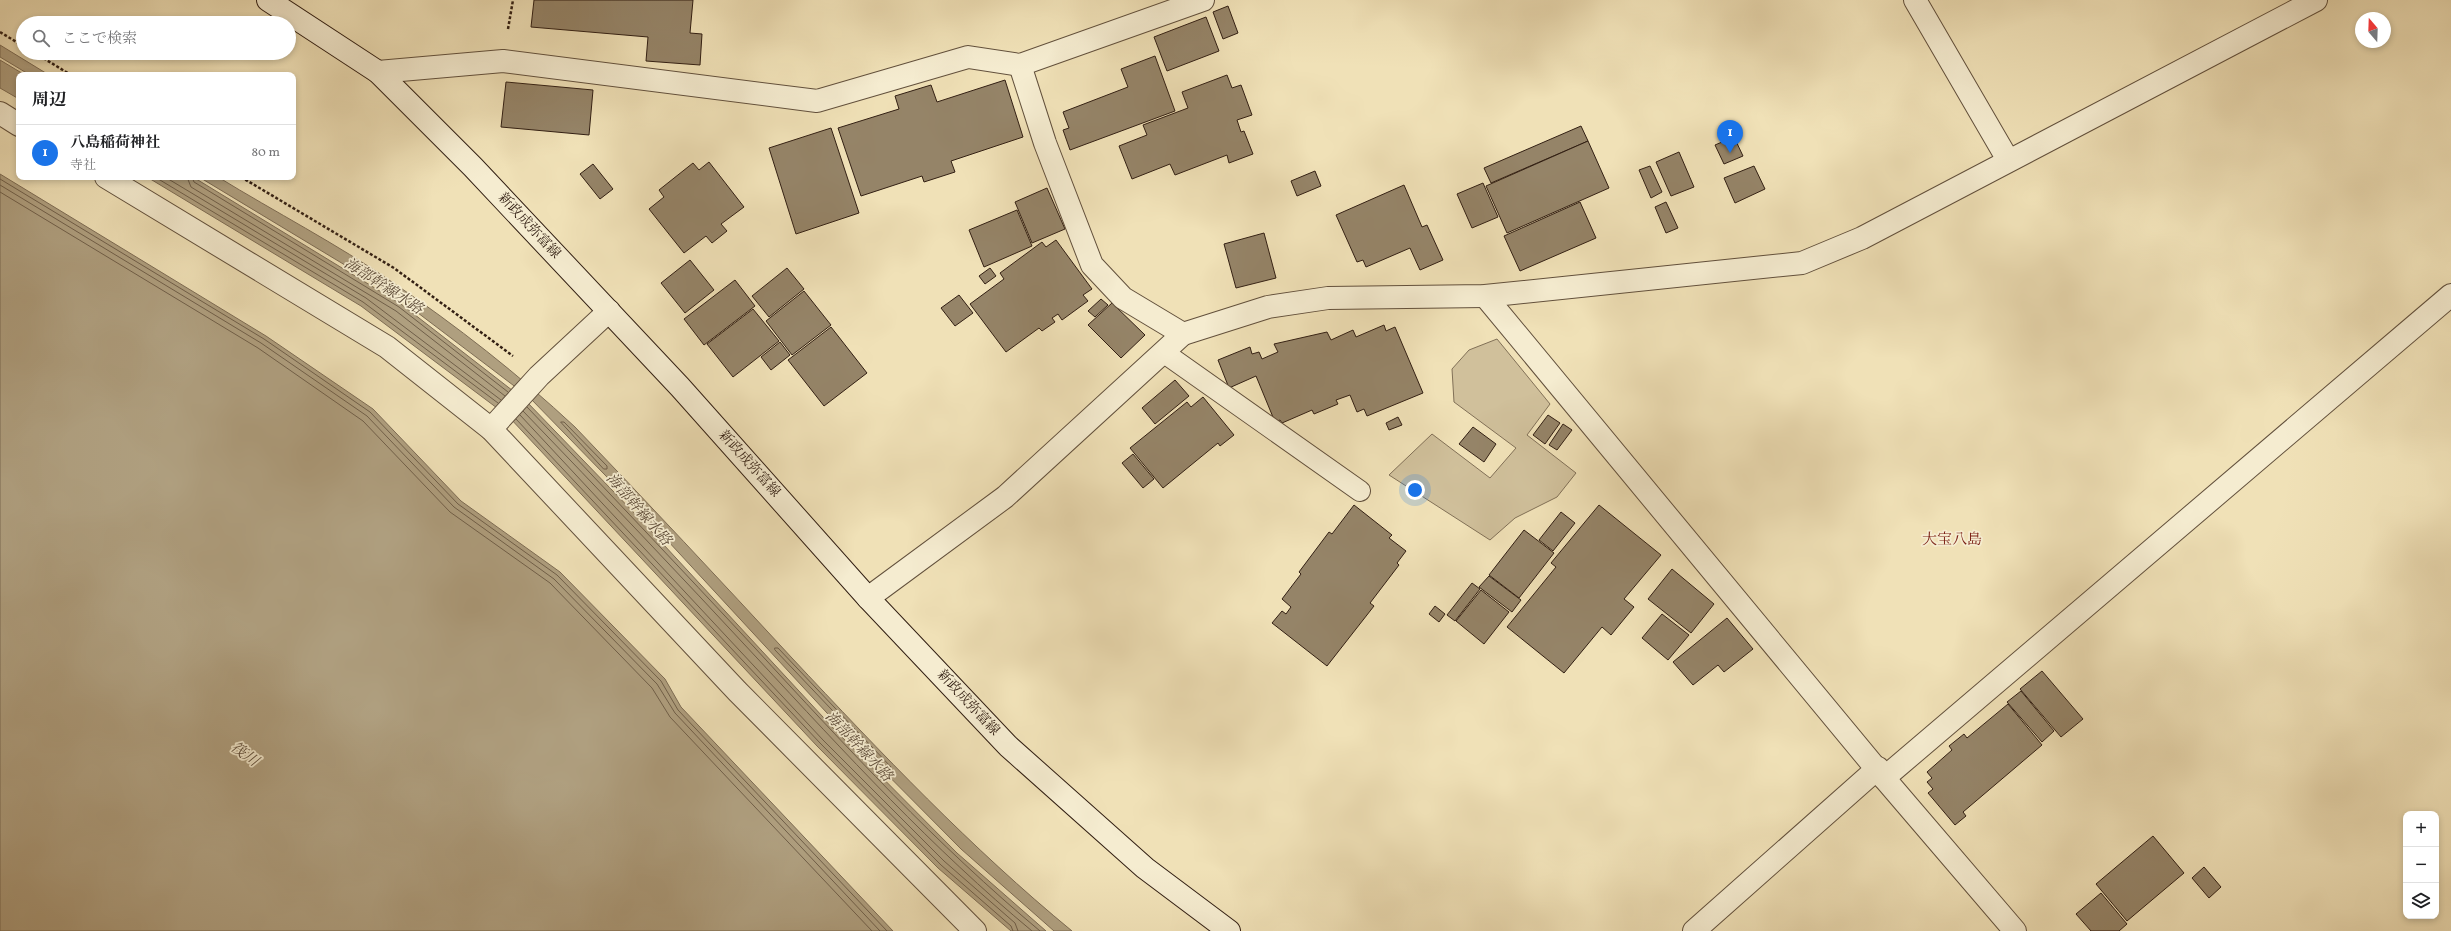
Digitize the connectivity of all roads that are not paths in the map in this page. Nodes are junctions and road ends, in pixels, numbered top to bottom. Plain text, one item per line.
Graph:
1 (268, 0) edge
2 (1203, 0) edge
3 (1915, 0) edge
4 (2316, 0) edge
5 (292, 16) edge
6 (296, 18) edge
7 (1020, 65) junction
8 (378, 72) junction
9 (0, 113) edge
10 (16, 123) edge
11 (2008, 160) junction
12 (111, 180) edge
13 (2451, 295) edge
14 (1485, 296) junction
15 (610, 311) junction
16 (1183, 334) junction
17 (1162, 352) junction
18 (495, 425) junction
19 (1360, 491) dead end
20 (868, 598) junction
21 (1881, 773) junction
22 (975, 931) edge
23 (1229, 931) edge
24 (1694, 931) edge
25 (2014, 931) edge

1 - 5 street, 新政成弥富線
2 - 7 street
3 - 11 street
4 - 11 street
6 - 8 street, 新政成弥富線
7 - 8 street
7 - 16 street
8 - 15 street, 新政成弥富線
9 - 10 street
11 - 14 street
12 - 18 street
13 - 21 street
14 - 16 street
14 - 21 street
15 - 18 street
15 - 20 street, 新政成弥富線
16 - 17 street
17 - 19 lane
17 - 20 street
18 - 22 street
20 - 23 street, 新政成弥富線
21 - 24 street
21 - 25 street

